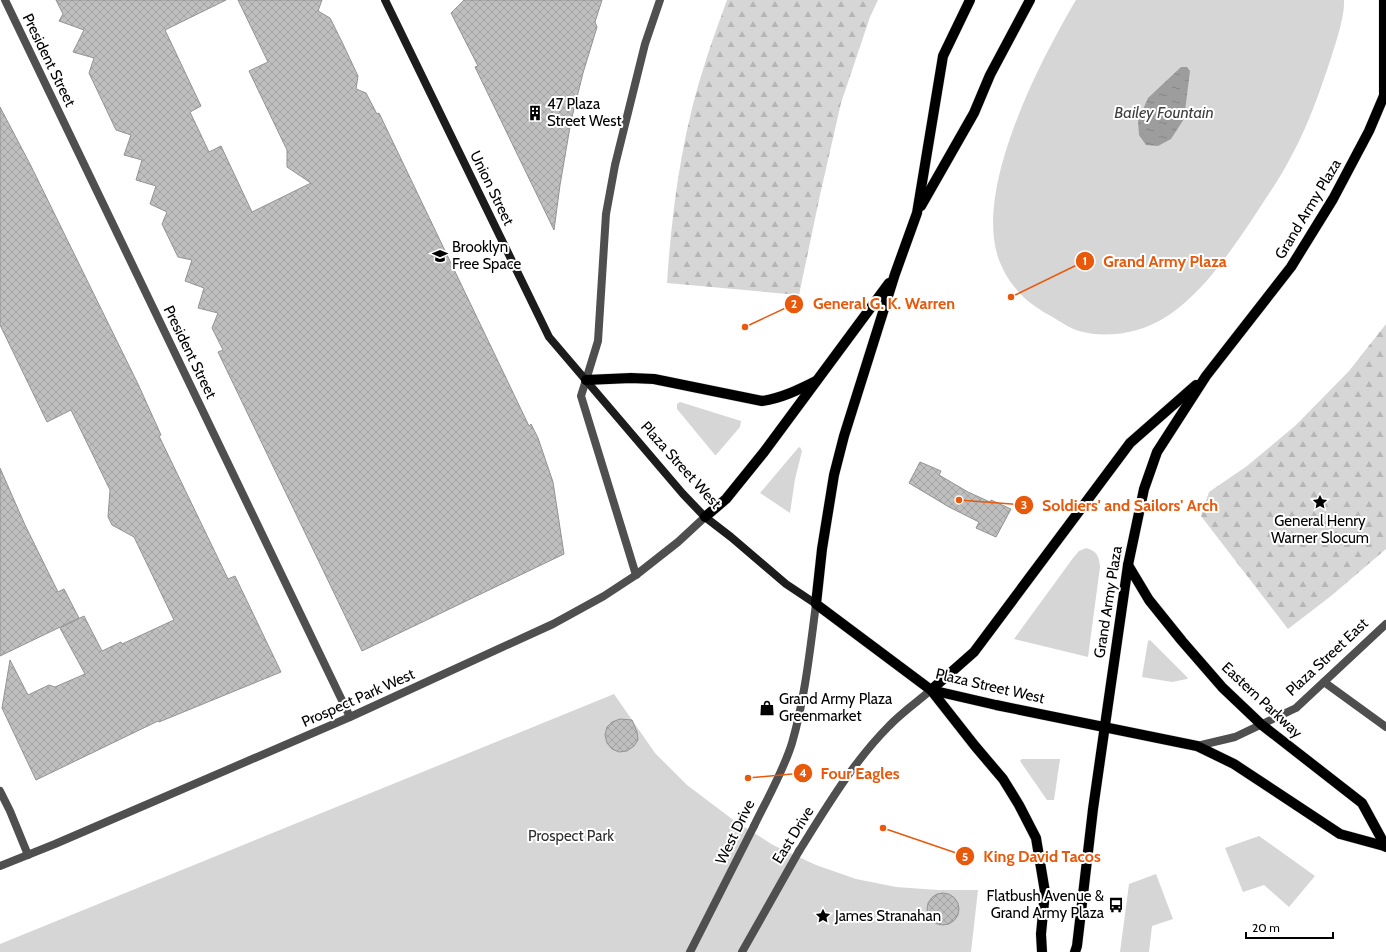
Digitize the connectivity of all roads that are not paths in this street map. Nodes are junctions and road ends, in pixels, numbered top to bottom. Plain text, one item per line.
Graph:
1 (5, 0) edge
2 (385, 0) edge
3 (660, 0) edge
4 (970, 0) edge
5 (1030, 0) edge
6 (1384, 0) edge
7 (1385, 94) edge
8 (917, 213) junction
9 (895, 274) junction
10 (1206, 376) junction
11 (586, 380) junction
12 (818, 380) junction
13 (705, 517) junction
14 (1128, 565) junction
15 (636, 575) junction
16 (816, 604) junction
17 (1386, 624) edge
18 (1324, 682) junction
19 (931, 690) junction
20 (350, 717) junction
21 (1262, 725) junction
22 (1104, 727) junction
23 (1386, 728) edge
24 (1197, 746) junction
25 (0, 791) edge
26 (1385, 847) edge
27 (28, 855) junction
28 (0, 866) edge
29 (690, 952) edge
30 (742, 952) edge
31 (1042, 952) edge
32 (1075, 952) edge

1 - 20 street, President Street
2 - 11 main road, Union Street
3 - 11 street
4 - 8 main road
5 - 8 main road
6 - 7 main road
7 - 10 main road, Grand Army Plaza
8 - 9 main road
9 - 12 main road
9 - 16 main road
10 - 14 main road, Grand Army Plaza
10 - 19 main road
11 - 12 main road
11 - 13 main road, Plaza Street West
11 - 15 street
12 - 13 main road
13 - 15 street, Prospect Park West
13 - 16 main road, Plaza Street West
14 - 21 main road, Eastern Parkway
14 - 22 main road, Grand Army Plaza
15 - 20 street, Prospect Park West
16 - 19 main road, Plaza Street West
16 - 29 street, West Drive
17 - 18 street, Plaza Street East
18 - 21 street, Plaza Street East
18 - 23 street
19 - 22 main road, Plaza Street West
19 - 30 street, East Drive
19 - 31 main road
20 - 27 street, Prospect Park West
21 - 24 street, Plaza Street East
21 - 26 main road, Eastern Parkway
22 - 24 main road, Plaza Street East
22 - 32 main road, Grand Army Plaza
24 - 26 main road, Eastern Parkway
25 - 27 street
27 - 28 street, Prospect Park West

